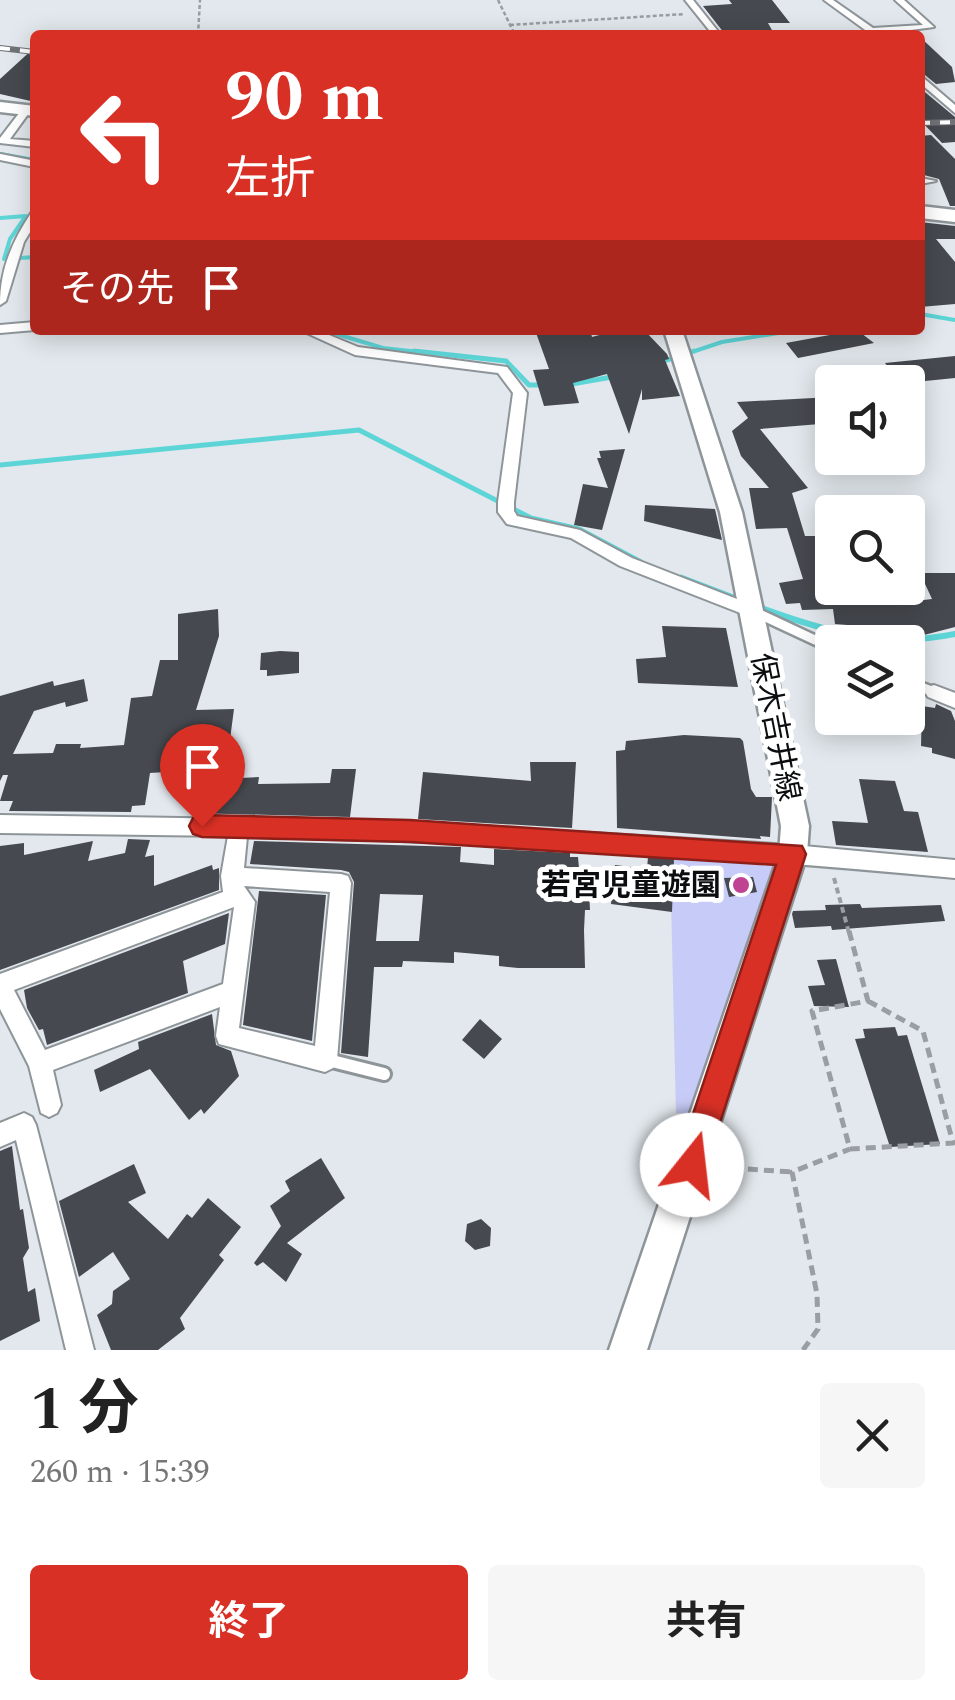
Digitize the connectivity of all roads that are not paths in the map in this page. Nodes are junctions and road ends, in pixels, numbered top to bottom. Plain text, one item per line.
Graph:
1 (689, 0) edge
2 (821, 0) edge
3 (898, 0) edge
4 (713, 30) edge
5 (869, 30) edge
6 (908, 30) edge
7 (925, 83) edge
8 (0, 107) edge
9 (955, 110) edge
10 (30, 111) edge
11 (30, 144) edge
12 (0, 157) edge
13 (30, 163) edge
14 (925, 213) edge
15 (955, 216) edge
16 (30, 223) edge
17 (0, 301) edge
18 (30, 326) edge
19 (0, 329) edge
20 (318, 335) edge
21 (675, 335) edge
22 (752, 601) junction
23 (815, 638) edge
24 (925, 689) edge
25 (934, 692) joint
26 (955, 701) edge
27 (0, 824) edge
28 (239, 826) junction
29 (792, 854) junction
30 (955, 869) edge
31 (235, 886) junction
32 (0, 985) edge
33 (233, 991) junction
34 (325, 1060) junction
35 (40, 1063) junction
36 (384, 1074) dead end
37 (49, 1105) dead end
38 (0, 1136) edge
39 (80, 1350) edge
40 (628, 1350) edge

1 - 4 street
2 - 5 street
3 - 6 street
7 - 9 street
8 - 10 highway
10 - 11 street
12 - 13 lane
14 - 15 highway
16 - 17 street
18 - 19 street
20 - 22 street
21 - 22 main road, 保木吉井線
22 - 23 lane
22 - 29 main road, 保木吉井線
24 - 25 lane
25 - 26 street
27 - 28 street
28 - 29 street
28 - 31 street
29 - 30 street
29 - 40 main road, 保木吉井線
31 - 32 street
31 - 33 street
31 - 34 street
32 - 35 street
33 - 34 street
33 - 35 street
34 - 36 lane
35 - 37 street
38 - 39 street

